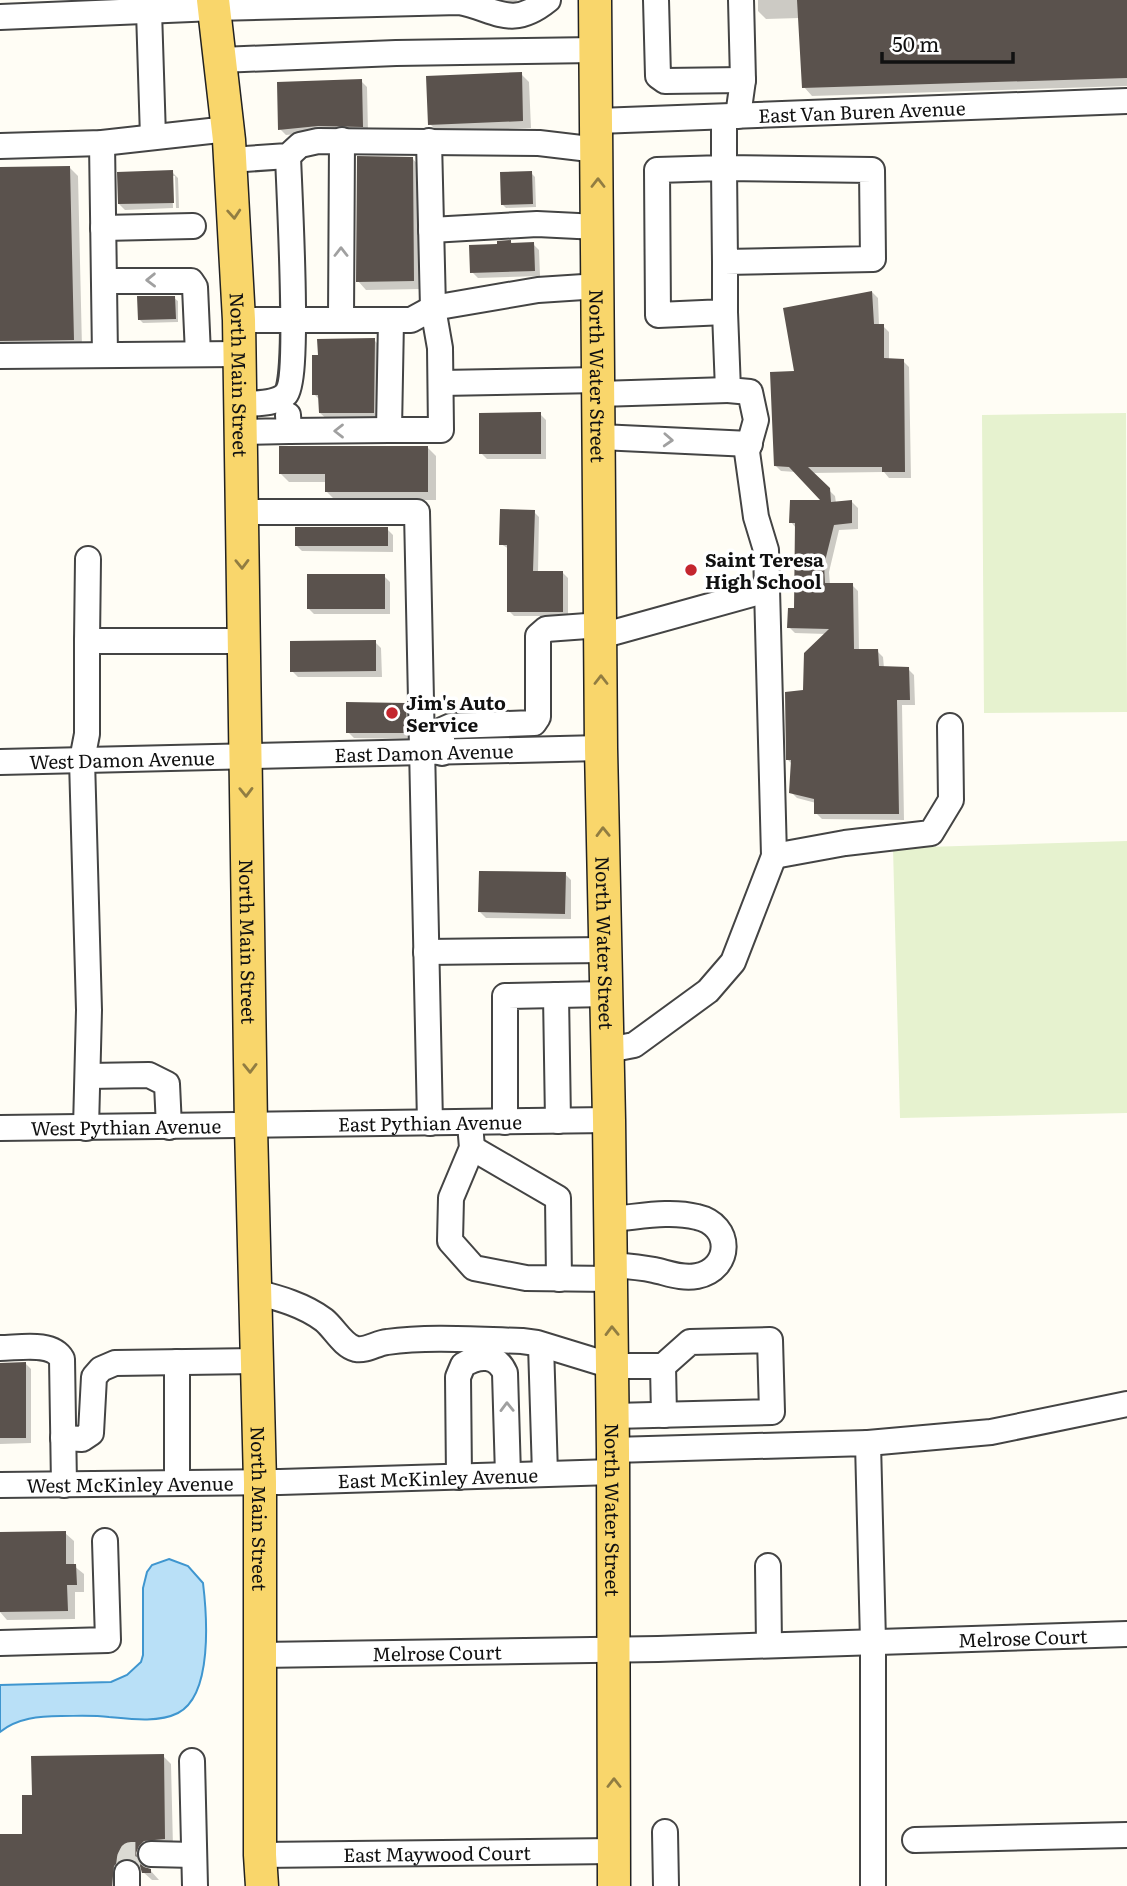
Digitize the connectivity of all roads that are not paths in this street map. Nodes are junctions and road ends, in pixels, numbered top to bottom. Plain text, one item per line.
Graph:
1 (548, 0) edge
2 (595, 0) edge
3 (656, 0) edge
4 (741, 0) edge
5 (394, 1) edge
6 (435, 1) edge
7 (271, 3) edge
8 (214, 4) edge
9 (149, 11) junction
10 (0, 17) edge
11 (595, 50) junction
12 (220, 60) junction
13 (743, 80) junction
14 (1127, 101) edge
15 (731, 116) junction
16 (228, 129) junction
17 (598, 136) junction
18 (153, 138) junction
19 (342, 140) junction
20 (429, 141) junction
21 (102, 143) junction
22 (0, 146) edge
23 (288, 156) junction
24 (230, 160) junction
25 (724, 169) junction
26 (193, 226) dead end
27 (598, 227) junction
28 (103, 228) junction
29 (431, 230) junction
30 (725, 262) junction
31 (104, 281) junction
32 (599, 286) junction
33 (433, 308) junction
34 (725, 312) junction
35 (239, 320) junction
36 (293, 320) junction
37 (341, 320) junction
38 (391, 320) junction
39 (239, 354) junction
40 (105, 355) junction
41 (198, 355) junction
42 (0, 356) edge
43 (441, 383) junction
44 (599, 387) junction
45 (728, 390) junction
46 (287, 393) junction
47 (240, 418) junction
48 (389, 430) junction
49 (289, 431) junction
50 (600, 437) junction
51 (750, 444) junction
52 (242, 512) junction
53 (89, 559) dead end
54 (767, 590) junction
55 (601, 631) junction
56 (87, 641) junction
57 (244, 641) junction
58 (950, 726) dead end
59 (601, 748) junction
60 (432, 753) junction
61 (245, 758) junction
62 (82, 760) junction
63 (0, 762) edge
64 (774, 856) junction
65 (606, 950) junction
66 (426, 952) junction
67 (607, 994) junction
68 (556, 995) junction
69 (608, 1049) junction
70 (88, 1076) junction
71 (609, 1120) junction
72 (558, 1121) junction
73 (505, 1122) junction
74 (470, 1123) junction
75 (430, 1124) junction
76 (169, 1127) junction
77 (251, 1127) junction
78 (0, 1128) edge
79 (86, 1128) junction
80 (472, 1148) junction
81 (611, 1219) junction
82 (611, 1272) junction
83 (559, 1279) junction
84 (255, 1292) junction
85 (541, 1345) junction
86 (0, 1348) edge
87 (480, 1349) junction
88 (177, 1362) junction
89 (257, 1362) junction
90 (612, 1366) junction
91 (663, 1366) junction
92 (1127, 1404) edge
93 (664, 1415) junction
94 (613, 1416) junction
95 (63, 1438) junction
96 (868, 1443) junction
97 (613, 1462) junction
98 (545, 1474) junction
99 (508, 1475) junction
100 (459, 1477) junction
101 (260, 1482) junction
102 (177, 1483) junction
103 (0, 1485) edge
104 (64, 1485) junction
105 (105, 1541) dead end
106 (768, 1566) dead end
107 (1127, 1634) edge
108 (873, 1642) junction
109 (0, 1643) edge
110 (769, 1645) junction
111 (614, 1650) junction
112 (260, 1655) junction
113 (192, 1761) dead end
114 (665, 1832) dead end
115 (1127, 1835) edge
116 (915, 1840) dead end
117 (613, 1851) junction
118 (151, 1853) tunnel mouth
119 (194, 1855) junction
120 (260, 1855) junction
121 (195, 1886) edge
122 (262, 1886) edge
123 (614, 1886) edge
124 (666, 1886) edge
125 (873, 1886) edge

1 - 6 street
2 - 11 main road, North Water Street
3 - 13 street
4 - 13 street
5 - 6 street
5 - 7 street
7 - 8 street
8 - 9 street
8 - 12 main road, North Main Street
9 - 10 street
9 - 18 street
11 - 12 street
11 - 17 main road, North Water Street
12 - 16 main road, North Main Street
13 - 15 street
14 - 15 street, East Van Buren Avenue
15 - 17 street, East Van Buren Avenue
15 - 25 street
16 - 18 street
16 - 24 main road, North Main Street
17 - 20 street, East Van Buren Avenue
27 -> 17 main road, North Water Street
18 - 21 street
19 - 20 street, East Van Buren Avenue
19 - 23 street, East Van Buren Avenue
37 -> 19 street
20 - 29 street
21 - 22 street
21 - 28 street
23 - 24 street
23 - 36 street
24 -> 35 main road, North Main Street
25 - 30 street
25 - 30 street
25 - 34 street
26 - 28 street
27 - 29 street
27 - 32 main road, North Water Street
28 - 31 street
29 - 33 street
30 - 34 street
31 - 40 street
41 -> 31 street
32 - 33 street
32 - 44 main road, North Water Street
33 - 38 street
33 - 43 street
34 - 45 street
35 - 36 street
35 - 39 main road, North Main Street
36 - 37 street
36 - 46 street
37 - 38 street
38 - 48 street
39 - 41 street
39 - 47 main road, North Main Street
40 - 41 street
40 - 42 street
43 - 44 street
43 - 48 street
44 - 45 street
44 - 50 main road, North Water Street
45 - 51 street
46 - 47 street
46 - 49 street
47 - 49 street
47 - 52 main road, North Main Street
48 -> 49 street
50 -> 51 street
50 - 55 main road, North Water Street
51 - 54 street
52 -> 57 main road, North Main Street
52 - 60 street
53 - 56 street
54 - 55 street
54 - 64 street
59 -> 55 main road, North Water Street
55 - 60 street
56 - 57 street
56 - 62 street
57 - 61 main road, North Main Street
58 - 64 street
59 - 60 street, East Damon Avenue
65 -> 59 main road, North Water Street
60 - 61 street, East Damon Avenue
60 - 66 street
61 - 62 street, West Damon Avenue
61 -> 77 main road, North Main Street
62 - 63 street, West Damon Avenue
62 - 70 street
64 - 69 street
65 - 66 street
65 - 67 main road, North Water Street
66 - 75 street
67 - 68 street
67 - 69 main road, North Water Street
68 - 72 street
68 - 73 street
69 - 71 main road, North Water Street
70 - 76 street
70 - 79 street
71 - 72 street, East Pythian Avenue
71 - 81 main road, North Water Street
72 - 73 street, East Pythian Avenue
73 - 74 street, East Pythian Avenue
74 - 75 street, East Pythian Avenue
74 - 80 street
75 - 77 street, East Pythian Avenue
76 - 77 street, West Pythian Avenue
76 - 79 street, West Pythian Avenue
77 - 84 main road, North Main Street
78 - 79 street, West Pythian Avenue
80 - 83 street
80 - 83 street
81 - 82 main road, North Water Street
81 - 82 street
82 - 83 street
90 -> 82 main road, North Water Street
84 - 87 street
84 - 89 main road, North Main Street
85 - 87 street
85 - 90 street
85 - 98 street
86 - 95 street
99 -> 87 street
87 - 100 street
88 - 89 street
88 - 95 street
88 - 102 street
89 - 101 main road, North Main Street
90 - 91 street
90 - 94 main road, North Water Street
91 - 93 street
91 - 93 street
92 - 96 street, East McKinley Avenue
93 - 94 street
94 - 97 main road, North Water Street
95 - 104 street
96 - 97 street, East McKinley Avenue
96 - 108 street
97 - 98 street, East McKinley Avenue
97 - 111 main road, North Water Street
98 - 99 street, East McKinley Avenue
99 - 100 street, East McKinley Avenue
100 - 101 street, East McKinley Avenue
101 - 102 street, West McKinley Avenue
101 - 112 main road, North Main Street
102 - 104 street, West McKinley Avenue
103 - 104 street, West McKinley Avenue
105 - 109 street
106 - 110 street
107 - 108 street, Melrose Court
108 - 110 street, Melrose Court
108 - 125 street
110 - 111 street, Melrose Court
111 - 112 street, Melrose Court
117 -> 111 main road, North Water Street
112 - 120 main road, North Main Street
113 - 119 street
114 - 124 street
115 - 116 street
117 - 120 street, East Maywood Court
117 - 123 main road, North Water Street
118 - 119 street
119 - 121 street
120 - 122 main road, North Main Street

